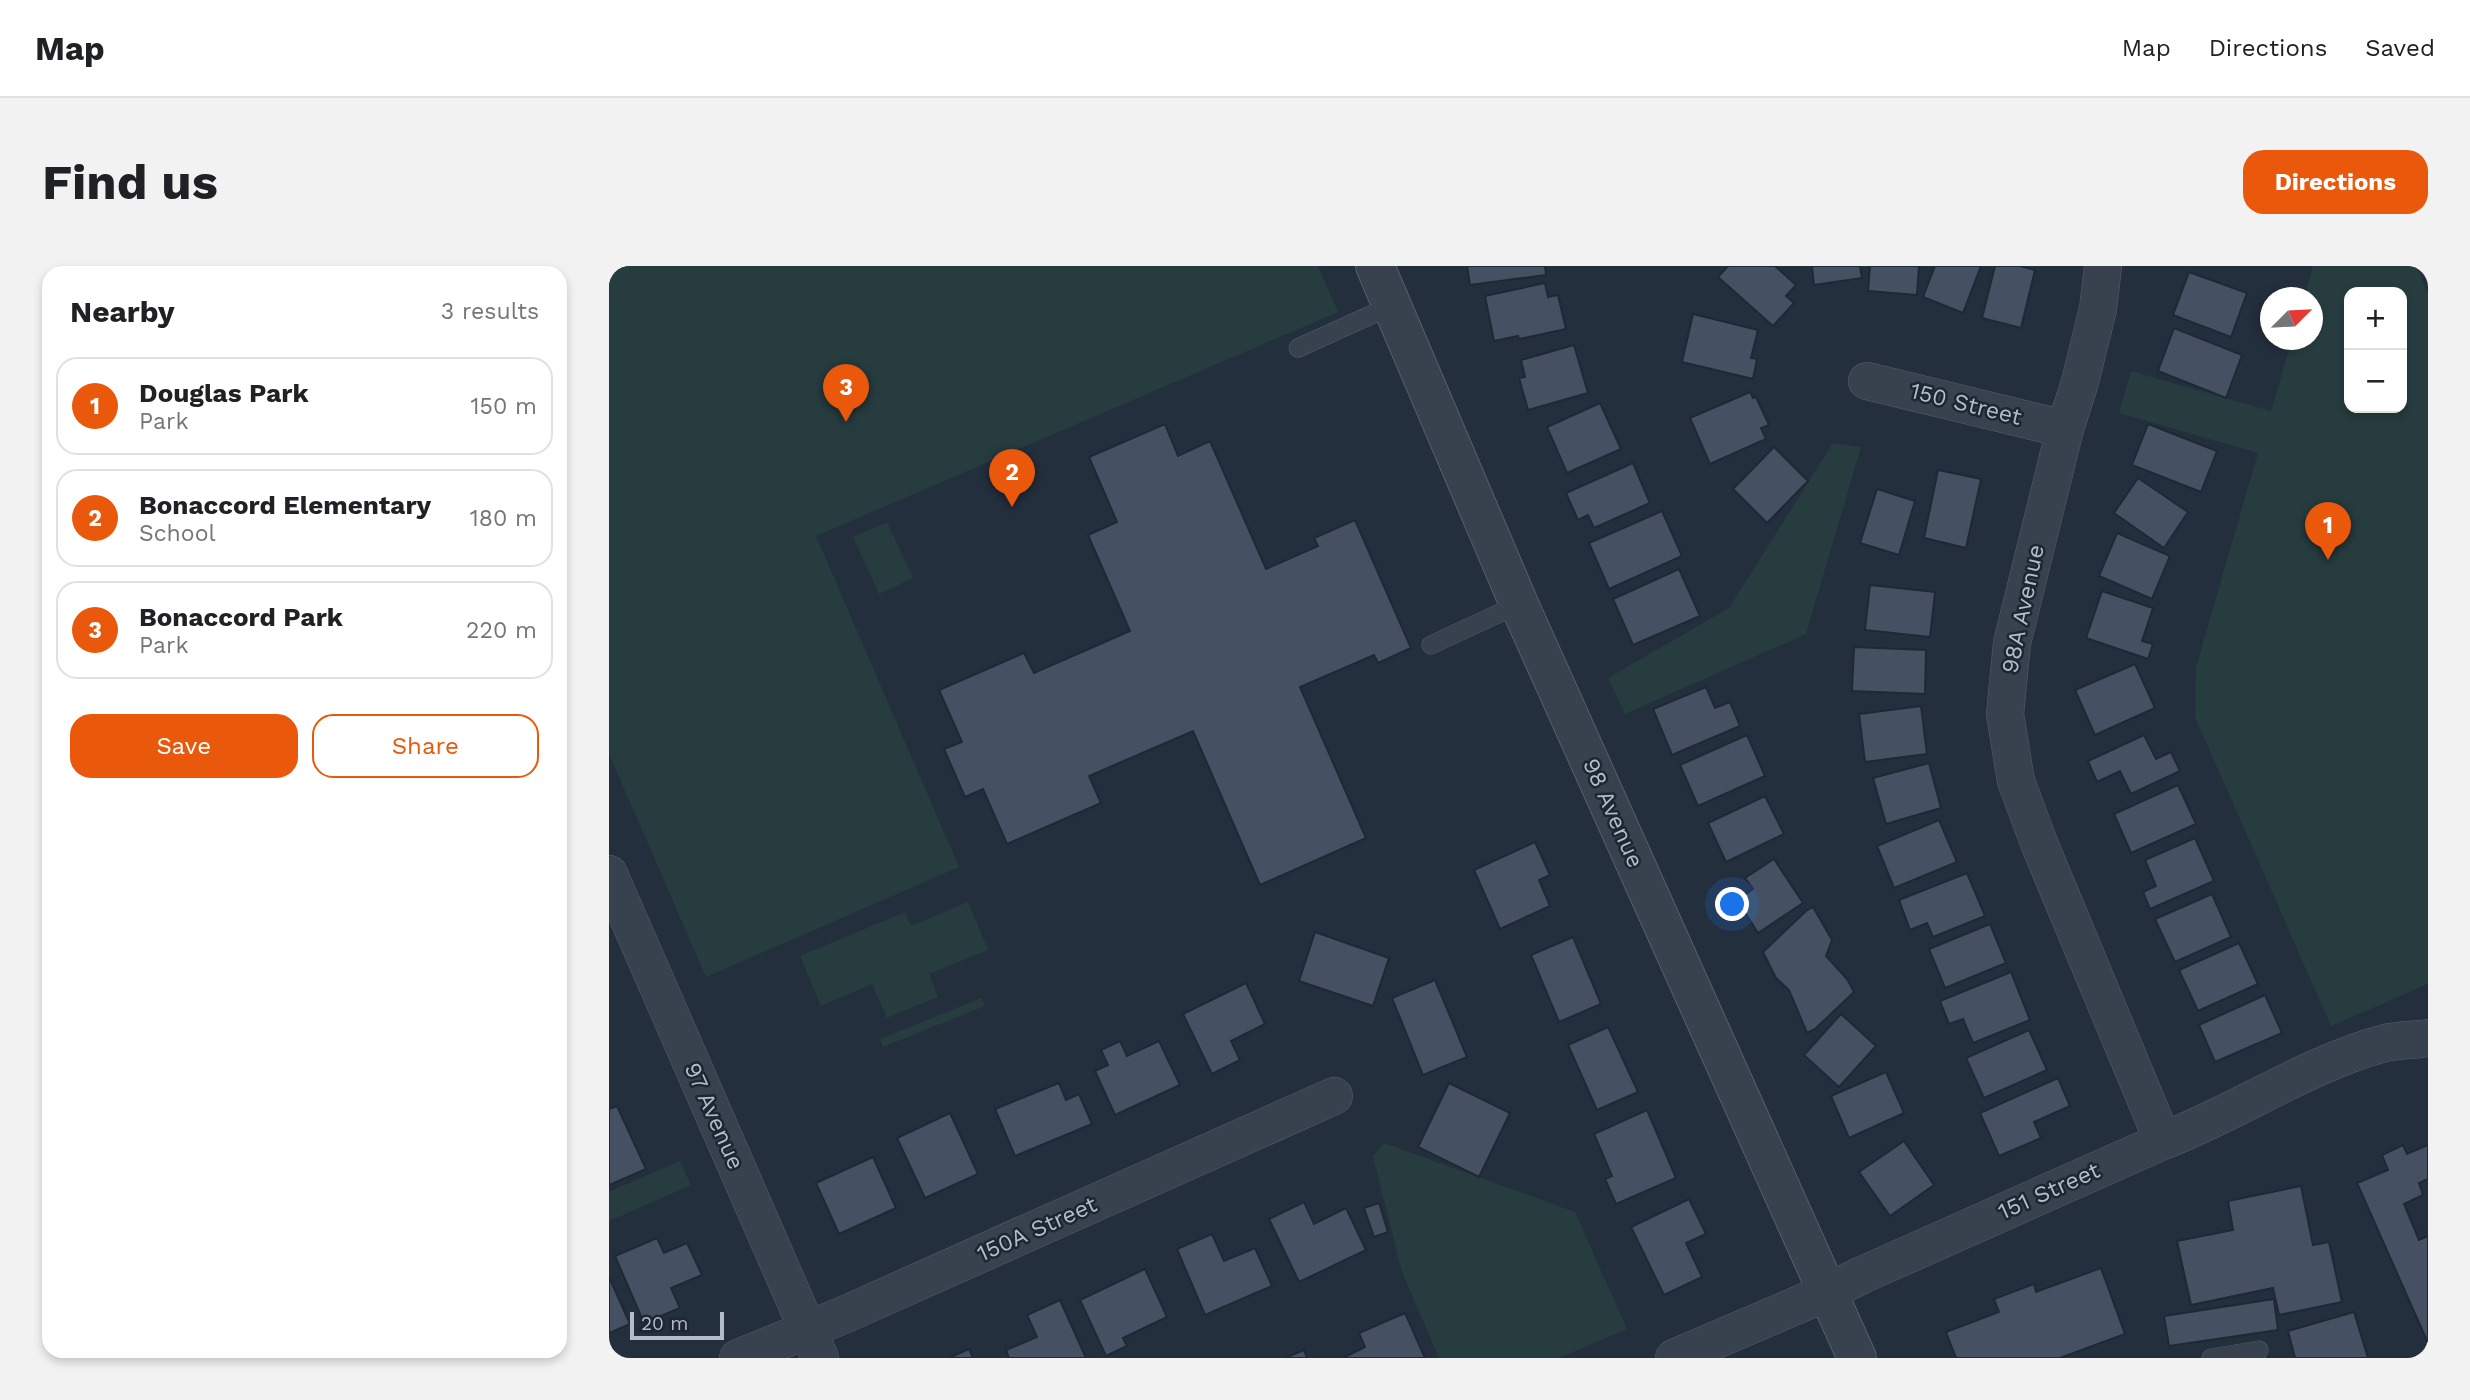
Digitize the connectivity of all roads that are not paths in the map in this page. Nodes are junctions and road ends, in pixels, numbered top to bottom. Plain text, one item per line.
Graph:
1 (1375, 266) edge
2 (2103, 266) edge
3 (1393, 305) junction
4 (1297, 348) dead end
5 (1867, 381) dead end
6 (2065, 429) junction
7 (1519, 604) junction
8 (1431, 645) dead end
9 (609, 874) edge
10 (2428, 1038) edge
11 (1334, 1096) dead end
12 (2163, 1140) junction
13 (1828, 1292) junction
14 (814, 1344) edge
15 (2259, 1350) dead end
16 (738, 1358) edge
17 (1674, 1358) edge
18 (1857, 1358) edge
19 (2211, 1358) edge

1 - 3 street, 98 Avenue
2 - 6 street, 98A Avenue
3 - 4 lane
3 - 7 street, 98 Avenue
5 - 6 street, 150 Street
6 - 12 street, 98A Avenue
7 - 8 lane
7 - 13 street, 98 Avenue
9 - 14 street, 97 Avenue
10 - 12 street, 151 Street
11 - 14 street, 150A Street
12 - 13 street, 151 Street
13 - 17 street, 151 Street
13 - 18 street, 98 Avenue
14 - 16 street, 150A Street
15 - 19 lane

